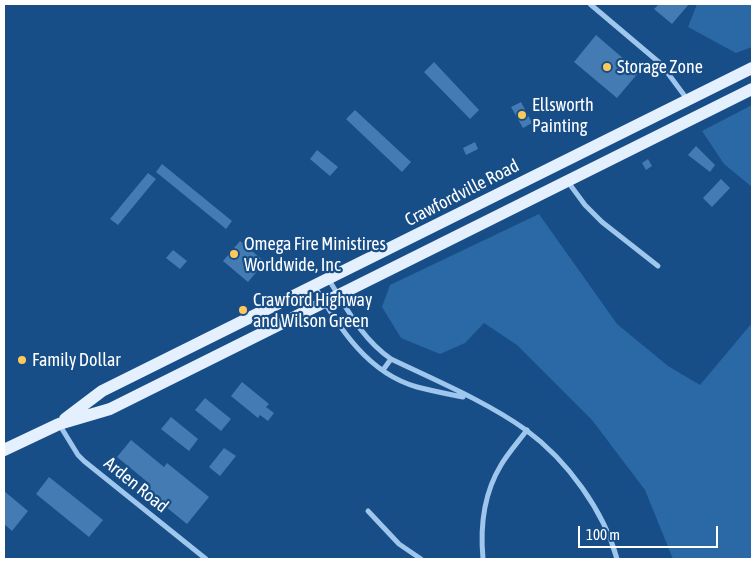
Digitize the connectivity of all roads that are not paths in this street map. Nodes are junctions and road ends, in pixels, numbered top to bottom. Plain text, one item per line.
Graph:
1 (590, 4) edge
2 (752, 68) edge
3 (752, 89) edge
4 (688, 100) junction
5 (716, 106) junction
6 (669, 130) junction
7 (568, 181) junction
8 (510, 189) junction
9 (450, 219) junction
10 (482, 224) junction
11 (421, 254) junction
12 (658, 266) dead end
13 (329, 279) junction
14 (314, 286) junction
15 (338, 295) junction
16 (324, 302) junction
17 (391, 359) junction
18 (383, 370) junction
19 (470, 398) junction
20 (59, 424) junction
21 (527, 430) junction
22 (4, 450) edge
23 (368, 511) dead end
24 (483, 558) edge
25 (206, 559) edge
26 (421, 559) edge
27 (476, 559) edge
28 (617, 559) edge

1 - 4 street
2 - 4 main road, Crawfordville Road
3 - 5 main road, Crawfordville Road
4 - 5 main road
4 - 6 main road
4 - 8 main road, Crawfordville Road
5 - 6 main road, Crawfordville Road
6 - 7 main road, Crawfordville Road
7 - 10 main road, Crawfordville Road
7 - 12 street
8 - 9 main road, Crawfordville Road
8 - 10 main road
9 - 11 main road
9 - 13 main road, Crawfordville Road
10 - 11 main road, Crawfordville Road
11 - 15 main road, Crawfordville Road
13 - 14 main road, Crawfordville Road
13 - 15 street
14 - 16 street
14 - 20 main road, Crawfordville Road
15 - 16 main road, Crawfordville Road
15 - 17 street
16 - 18 street
16 - 20 main road, Crawfordville Road
17 - 18 street
17 - 19 street
18 - 19 street
19 - 21 street
20 - 22 main road, Crawfordville Road
20 - 25 street, Arden Road
21 - 24 street
21 - 28 street
23 - 26 street
24 - 27 street

